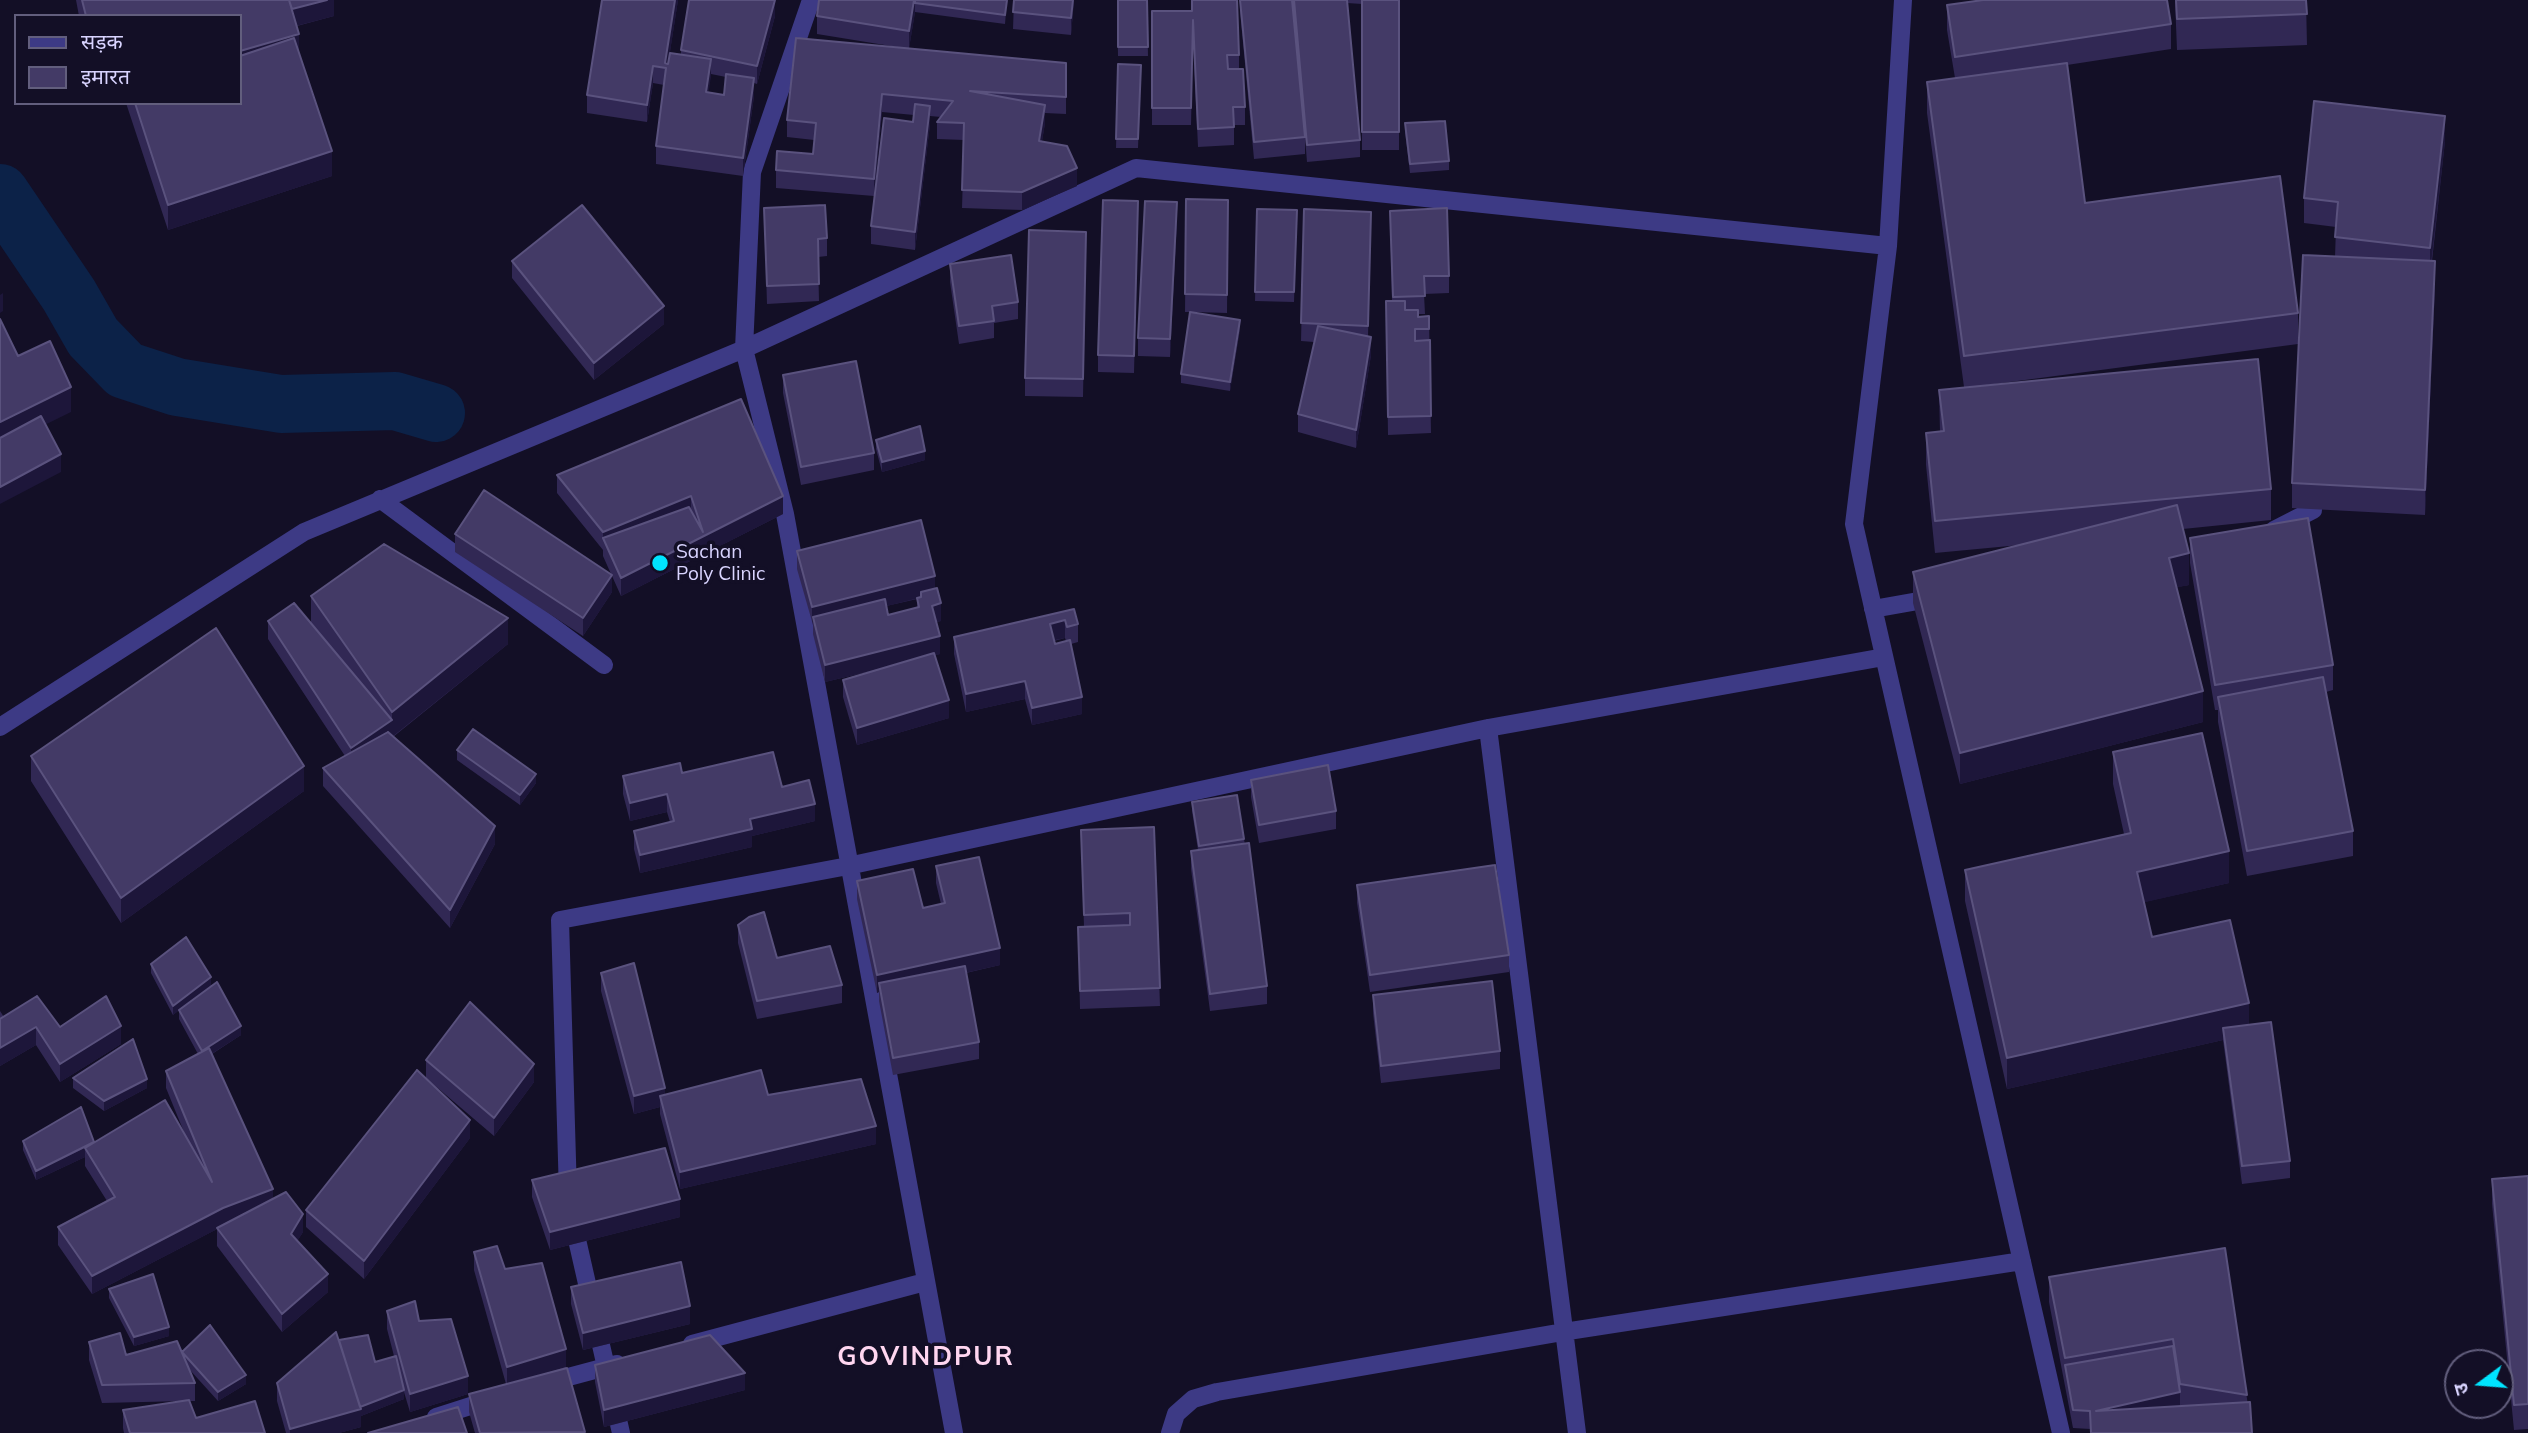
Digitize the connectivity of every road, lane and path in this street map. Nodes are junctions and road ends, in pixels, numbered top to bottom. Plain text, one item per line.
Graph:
1 (811, 0) edge
2 (1903, 0) edge
3 (1888, 246) junction
4 (744, 349) junction
5 (2313, 470) edge
6 (380, 499) junction
7 (2252, 541) edge
8 (1954, 594) edge
9 (1873, 609) junction
10 (1884, 657) junction
11 (604, 665) dead end
12 (0, 727) edge
13 (1488, 728) junction
14 (848, 866) junction
15 (2022, 1261) junction
16 (925, 1283) junction
17 (1563, 1332) junction
18 (673, 1349) edge
19 (633, 1360) edge
20 (606, 1367) junction
21 (422, 1421) edge
22 (621, 1433) edge
23 (954, 1433) edge
24 (1170, 1433) edge
25 (1577, 1433) edge
26 (2061, 1433) edge

1 - 4 street
2 - 3 street
3 - 4 street
3 - 9 street
4 - 6 street
4 - 14 street
5 - 7 street
6 - 11 street
6 - 12 street
8 - 9 street
9 - 10 street
10 - 13 street
10 - 15 street
13 - 14 street
13 - 17 street
14 - 16 street
14 - 20 street
15 - 17 street
15 - 26 street
16 - 18 street
16 - 23 street
17 - 24 street
17 - 25 street
19 - 20 street
20 - 21 street
20 - 22 street

